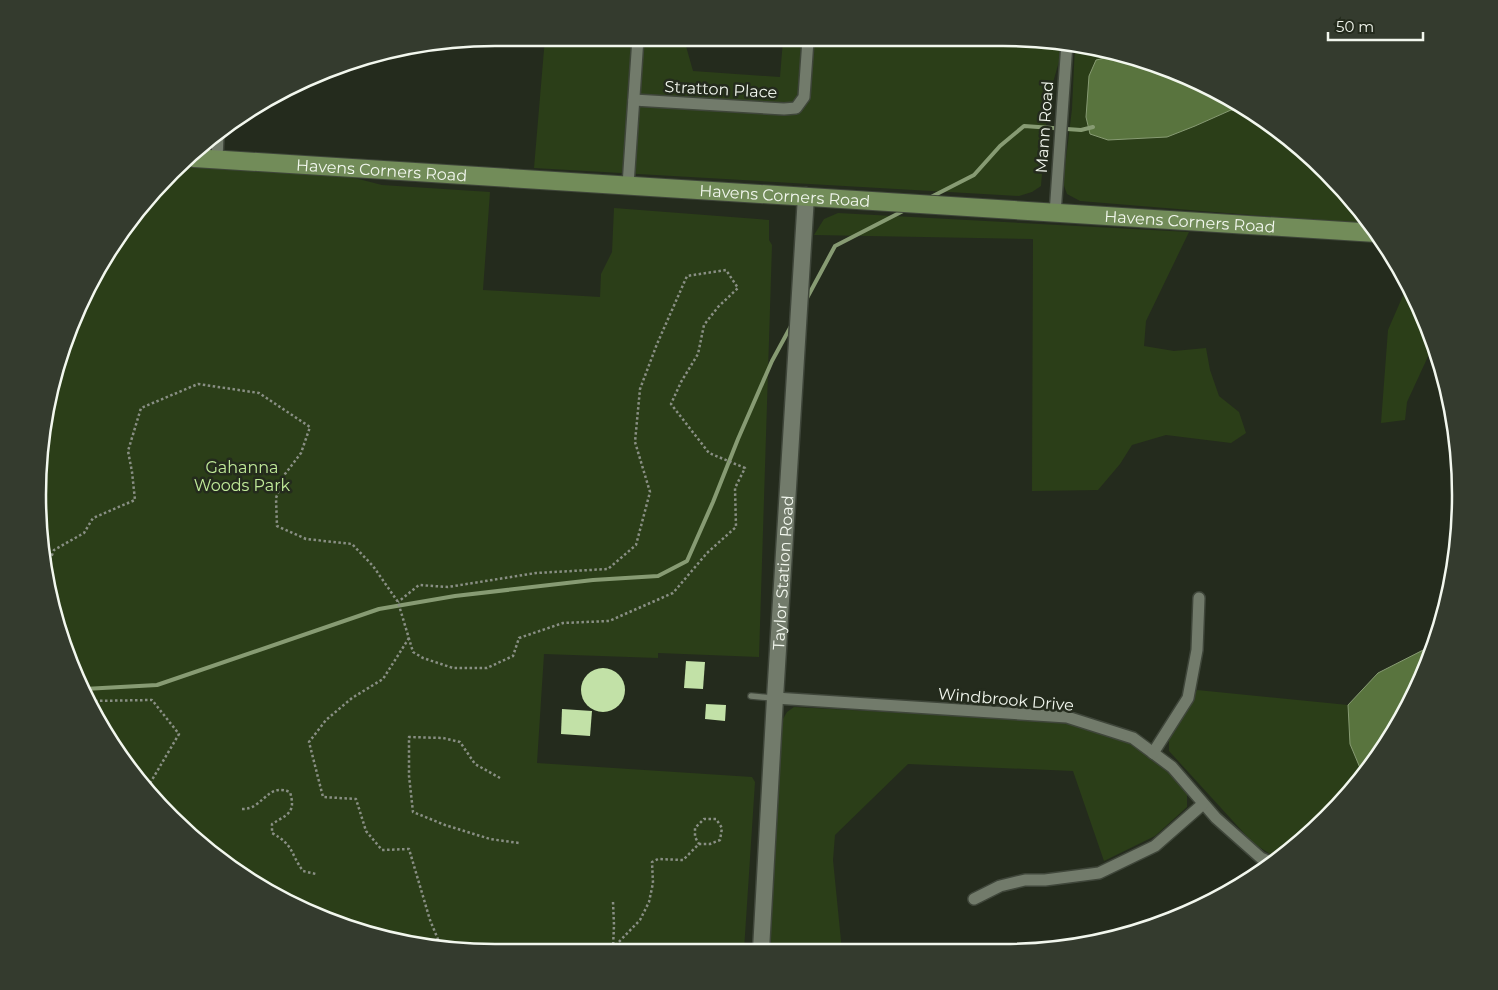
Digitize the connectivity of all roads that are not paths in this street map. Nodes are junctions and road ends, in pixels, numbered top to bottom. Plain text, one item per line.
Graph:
1 (637, 46) edge
2 (808, 46) edge
3 (1066, 51) edge
4 (634, 100) junction
5 (218, 143) edge
6 (199, 158) edge
7 (217, 160) junction
8 (628, 185) junction
9 (806, 196) junction
10 (1055, 214) junction
11 (1366, 232) edge
12 (1199, 598) dead end
13 (751, 696) dead end
14 (775, 698) junction
15 (1153, 753) junction
16 (1203, 804) junction
17 (1264, 859) edge
18 (974, 899) dead end
19 (761, 944) edge

1 - 4 street
2 - 4 street, Stratton Place
3 - 10 street, Mann Road
4 - 8 street
5 - 7 street
6 - 7 main road, Havens Corners Road
7 - 8 main road, Havens Corners Road
8 - 9 main road, Havens Corners Road
9 - 10 main road, Havens Corners Road
9 - 14 main road, Taylor Station Road
10 - 11 main road, Havens Corners Road
12 - 15 street
13 - 14 lane
14 - 15 street, Windbrook Drive
14 - 19 main road, Taylor Station Road
15 - 16 street, Windbrook Drive
16 - 17 street, Windbrook Drive
16 - 18 street

